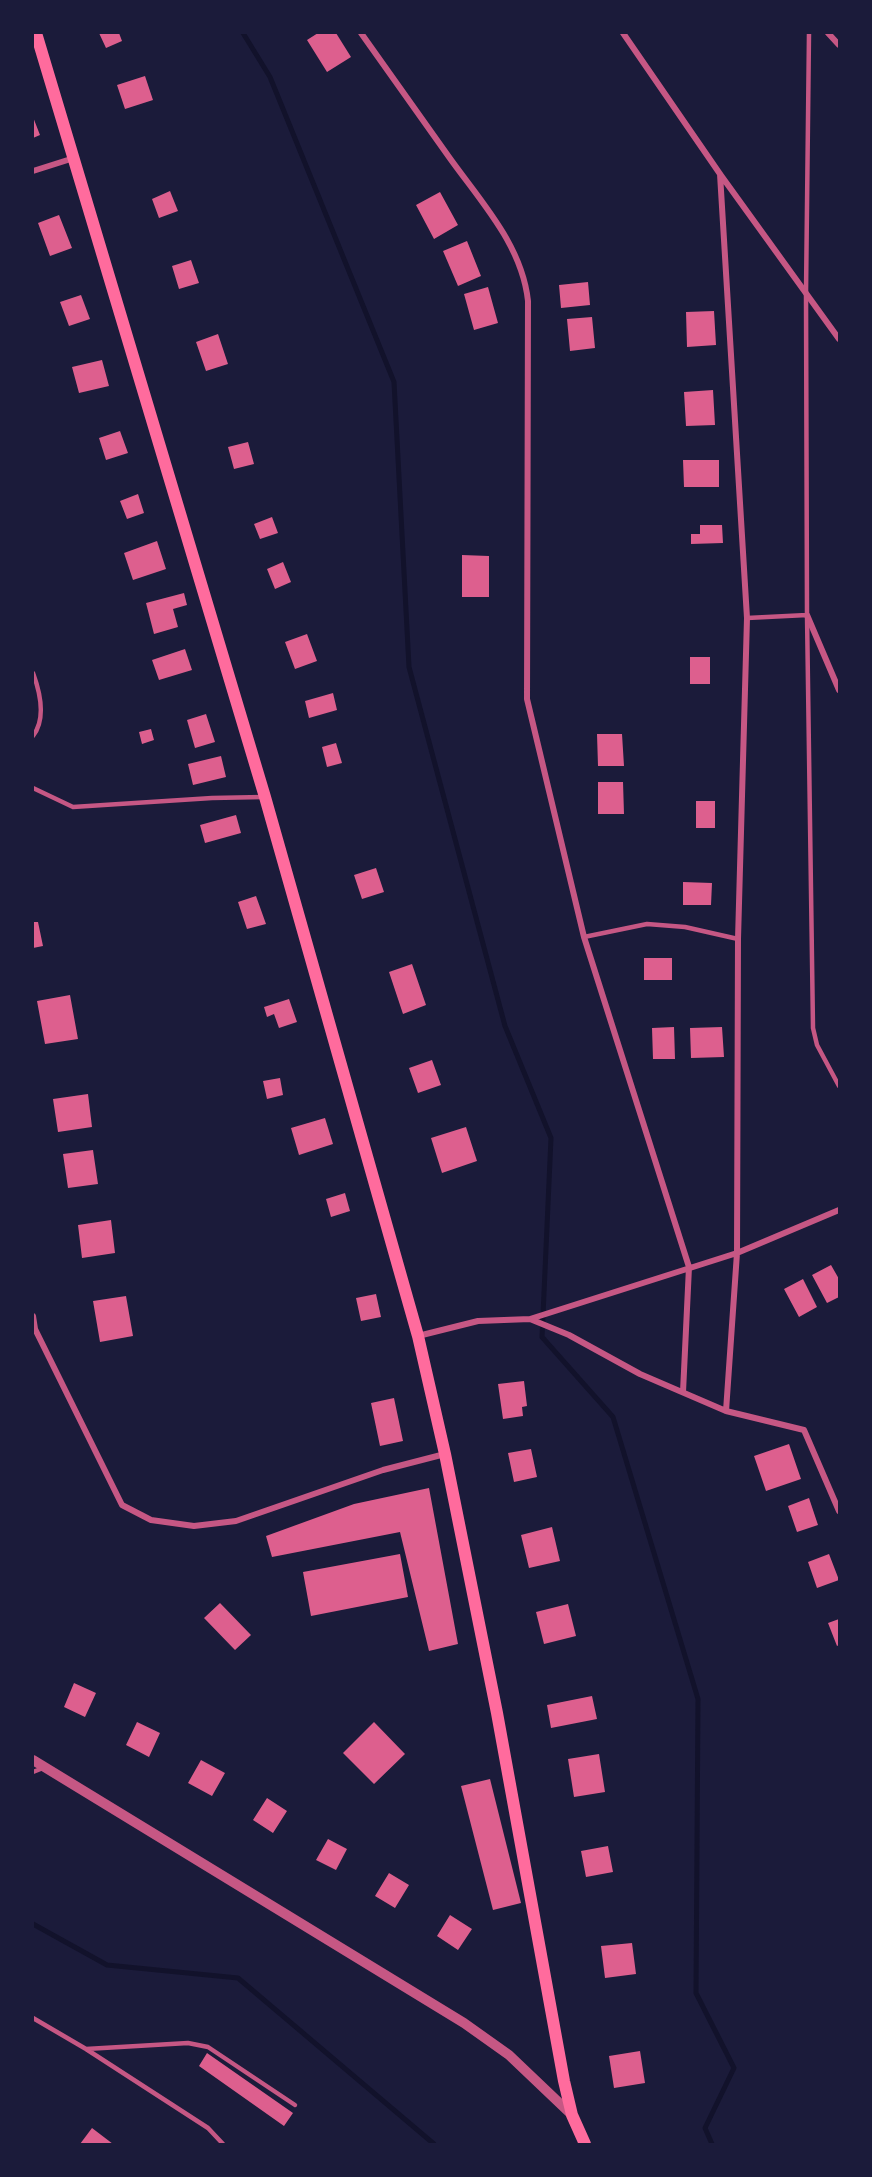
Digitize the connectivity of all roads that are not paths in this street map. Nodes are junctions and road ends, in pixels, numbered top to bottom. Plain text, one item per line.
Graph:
1 (36, 33) edge
2 (361, 33) edge
3 (623, 33) edge
4 (809, 33) edge
5 (828, 33) edge
6 (839, 45) edge
7 (74, 158) junction
8 (33, 171) edge
9 (720, 174) junction
10 (806, 293) junction
11 (839, 339) edge
12 (807, 615) junction
13 (747, 618) junction
14 (33, 673) edge
15 (839, 690) edge
16 (33, 736) edge
17 (33, 788) edge
18 (265, 797) junction
19 (584, 938) junction
20 (738, 939) junction
21 (839, 1086) edge
22 (839, 1210) edge
23 (737, 1252) junction
24 (689, 1267) junction
25 (33, 1316) edge
26 (530, 1318) junction
27 (418, 1336) junction
28 (683, 1392) junction
29 (726, 1411) junction
30 (445, 1454) junction
31 (839, 1511) edge
32 (33, 1760) edge
33 (38, 1770) edge
34 (33, 2018) edge
35 (86, 2049) junction
36 (296, 2105) dead end
37 (572, 2115) junction
38 (223, 2144) edge
39 (585, 2144) edge

1 - 7 main road
2 - 19 street
3 - 9 street
4 - 10 lane
5 - 6 street
7 - 8 street
7 - 18 main road
9 - 10 street
9 - 13 street
10 - 11 street
10 - 12 lane
12 - 13 lane
12 - 15 street
12 - 21 lane
13 - 20 street
14 - 16 lane
17 - 18 lane
18 - 27 main road
19 - 20 lane
19 - 24 street
20 - 23 street
22 - 23 street
23 - 24 street
23 - 29 street
24 - 26 street
24 - 28 street
25 - 30 street
26 - 27 street
26 - 28 street
27 - 30 main road
28 - 29 street
29 - 31 street
30 - 37 main road
32 - 33 street
33 - 37 street
34 - 35 lane
35 - 36 lane
35 - 38 lane
37 - 39 main road

